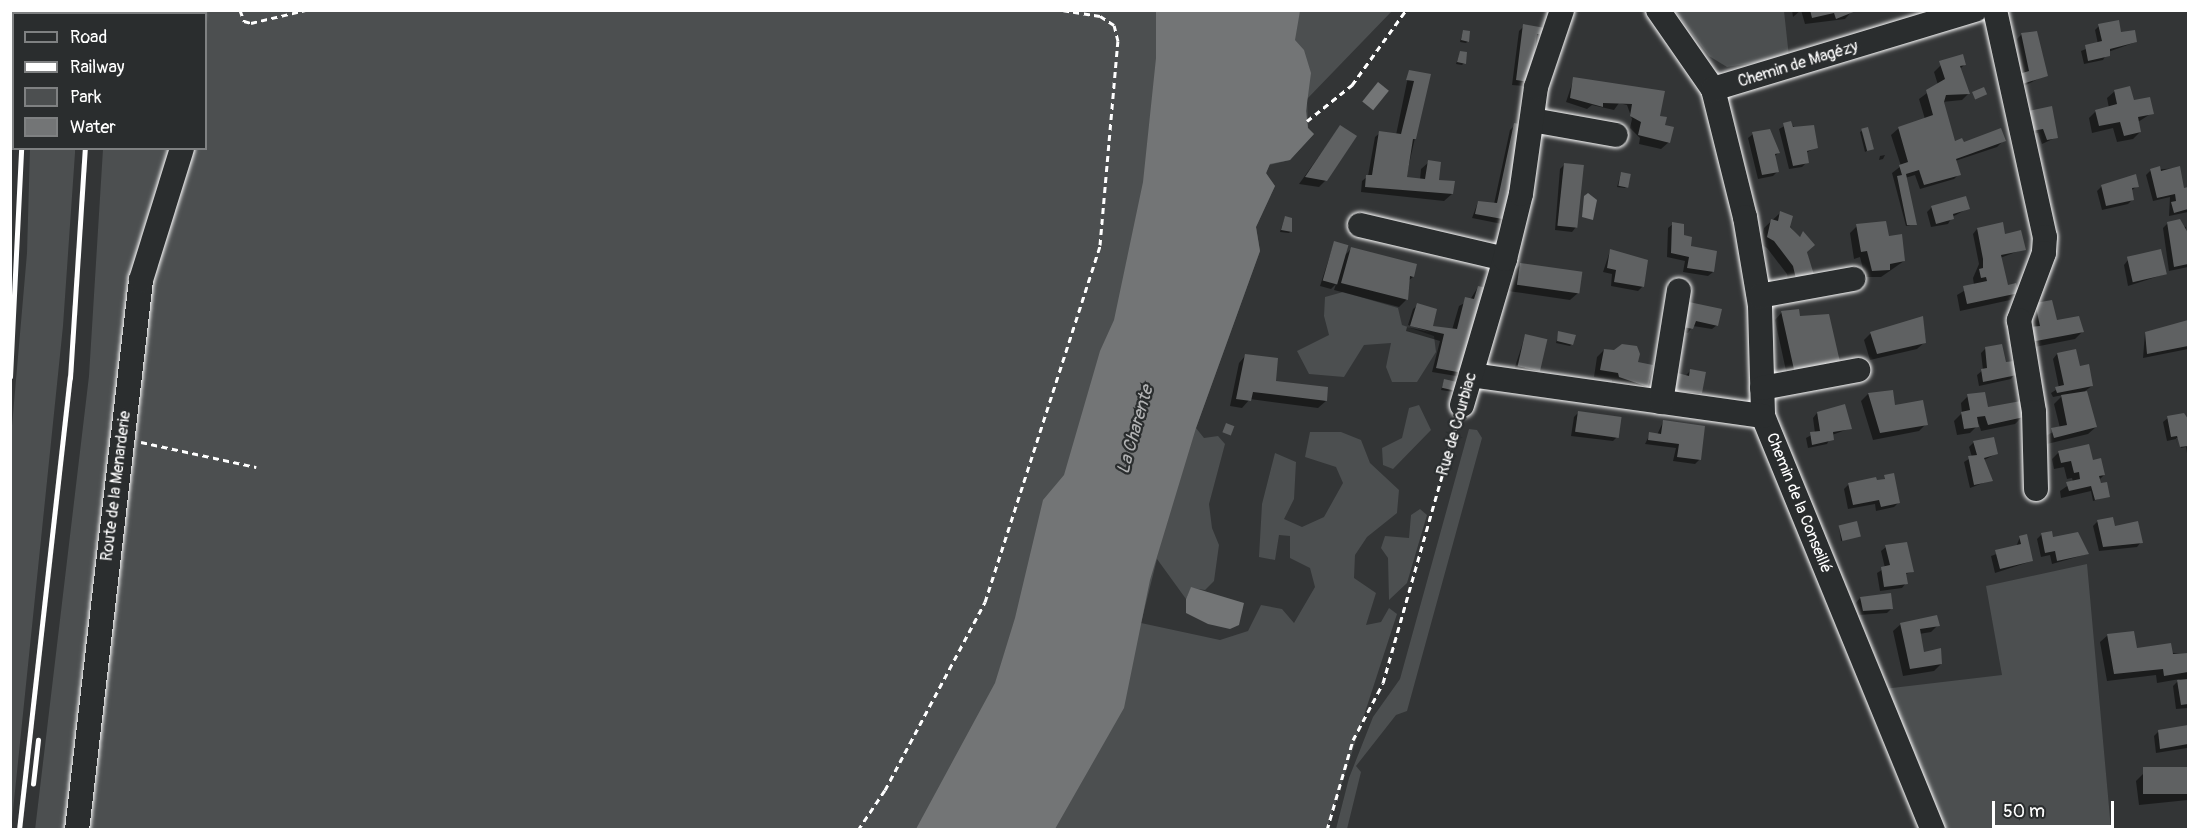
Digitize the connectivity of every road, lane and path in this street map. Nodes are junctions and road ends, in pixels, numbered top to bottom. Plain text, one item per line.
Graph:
1 (240, 10) edge
2 (306, 10) edge
3 (1063, 10) edge
4 (1406, 10) edge
5 (1562, 10) edge
6 (1658, 10) edge
7 (1975, 10) edge
8 (1995, 10) edge
9 (1713, 89) junction
10 (1532, 120) junction
11 (1307, 121) dead end
12 (1616, 135) dead end
13 (181, 150) edge
14 (1360, 225) dead end
15 (1505, 259) junction
16 (1852, 279) dead end
17 (1680, 290) dead end
18 (1759, 296) junction
19 (1858, 370) dead end
20 (1471, 375) junction
21 (1762, 388) junction
22 (1660, 402) junction
23 (1462, 405) joint
24 (1762, 416) junction
25 (122, 438) junction
26 (256, 466) dead end
27 (2036, 489) dead end
28 (77, 830) edge
29 (858, 830) edge
30 (1327, 830) edge
31 (1933, 830) edge

1 - 2 path
3 - 29 path
4 - 11 path
5 - 10 street, Rue de Courbiac
6 - 9 street
7 - 9 street, Chemin de Magézy
8 - 27 street
9 - 18 street
10 - 12 street
10 - 15 street, Rue de Courbiac
13 - 25 street, Route de la Menarderie
14 - 15 street
15 - 20 street, Rue de Courbiac
16 - 18 street
17 - 22 street
18 - 21 street
19 - 21 street
20 - 22 street, Chemin de la Conseillé
20 - 23 street, Rue de Courbiac
21 - 24 street
22 - 24 street, Chemin de la Conseillé
23 - 30 path, Rue de Courbiac
24 - 31 street, Chemin de la Conseillé
25 - 26 path
25 - 28 street, Route de la Menarderie

